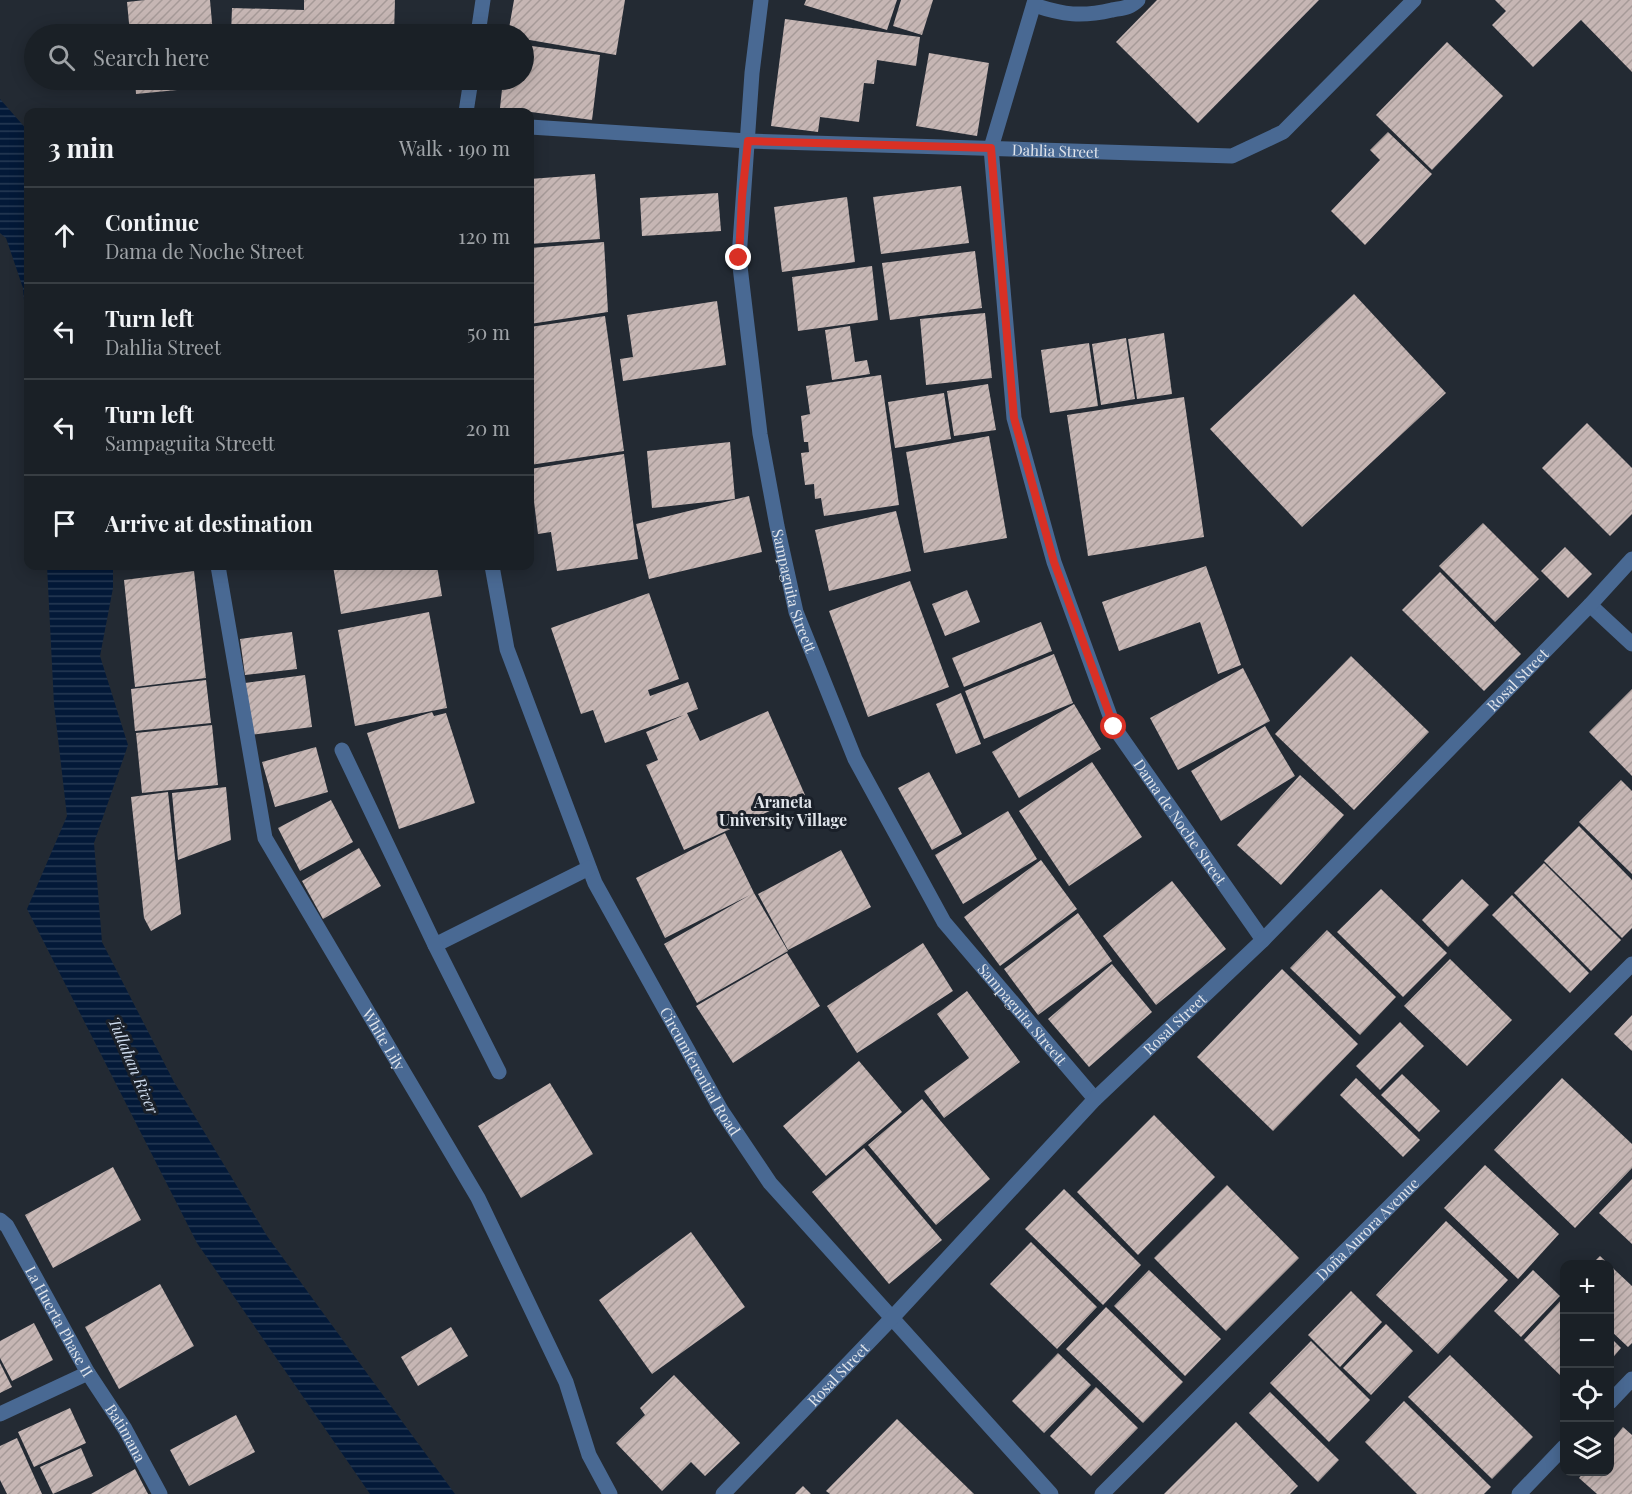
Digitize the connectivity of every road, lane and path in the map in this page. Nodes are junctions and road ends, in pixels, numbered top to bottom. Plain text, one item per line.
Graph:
1 (483, 0) edge
2 (761, 0) edge
3 (1138, 0) edge
4 (1414, 0) edge
5 (1035, 2) edge
6 (479, 24) edge
7 (469, 90) edge
8 (467, 108) edge
9 (534, 127) edge
10 (748, 141) junction
11 (991, 148) junction
12 (1632, 559) edge
13 (219, 570) edge
14 (493, 570) edge
15 (1590, 605) junction
16 (1632, 644) edge
17 (342, 750) dead end
18 (589, 868) junction
19 (1263, 940) junction
20 (435, 945) junction
21 (1632, 964) edge
22 (499, 1072) dead end
23 (1095, 1099) junction
24 (0, 1220) edge
25 (892, 1318) junction
26 (88, 1373) junction
27 (1631, 1381) edge
28 (1614, 1398) edge
29 (0, 1414) edge
30 (1560, 1452) edge
31 (160, 1494) edge
32 (610, 1494) edge
33 (723, 1494) edge
34 (1052, 1494) edge
35 (1102, 1494) edge
36 (1519, 1494) edge

1 - 6 street
2 - 10 street, Sampaguita Streett
3 - 5 street
4 - 11 street, Dahlia Street
5 - 11 street, Dama de Noche Street
7 - 8 street
9 - 10 street, Dahlia Street
10 - 11 street, Dahlia Street
10 - 23 street, Sampaguita Streett
11 - 19 street, Dama de Noche Street
12 - 15 street, Rosal Street
13 - 32 street, White Lily
14 - 18 street, Circumferential Road
15 - 16 street
15 - 19 street, Rosal Street
17 - 20 street
18 - 20 street
18 - 25 street, Circumferential Road
19 - 23 street, Rosal Street
20 - 22 street
21 - 35 street, Doña Aurora Avenue
23 - 25 street, Rosal Street
24 - 26 street, La Huerta Phase II
25 - 33 street, Rosal Street
25 - 34 street, Circumferential Road
26 - 29 street, La Huerta Phase II
26 - 31 street, Batimana
27 - 28 street
30 - 36 street

